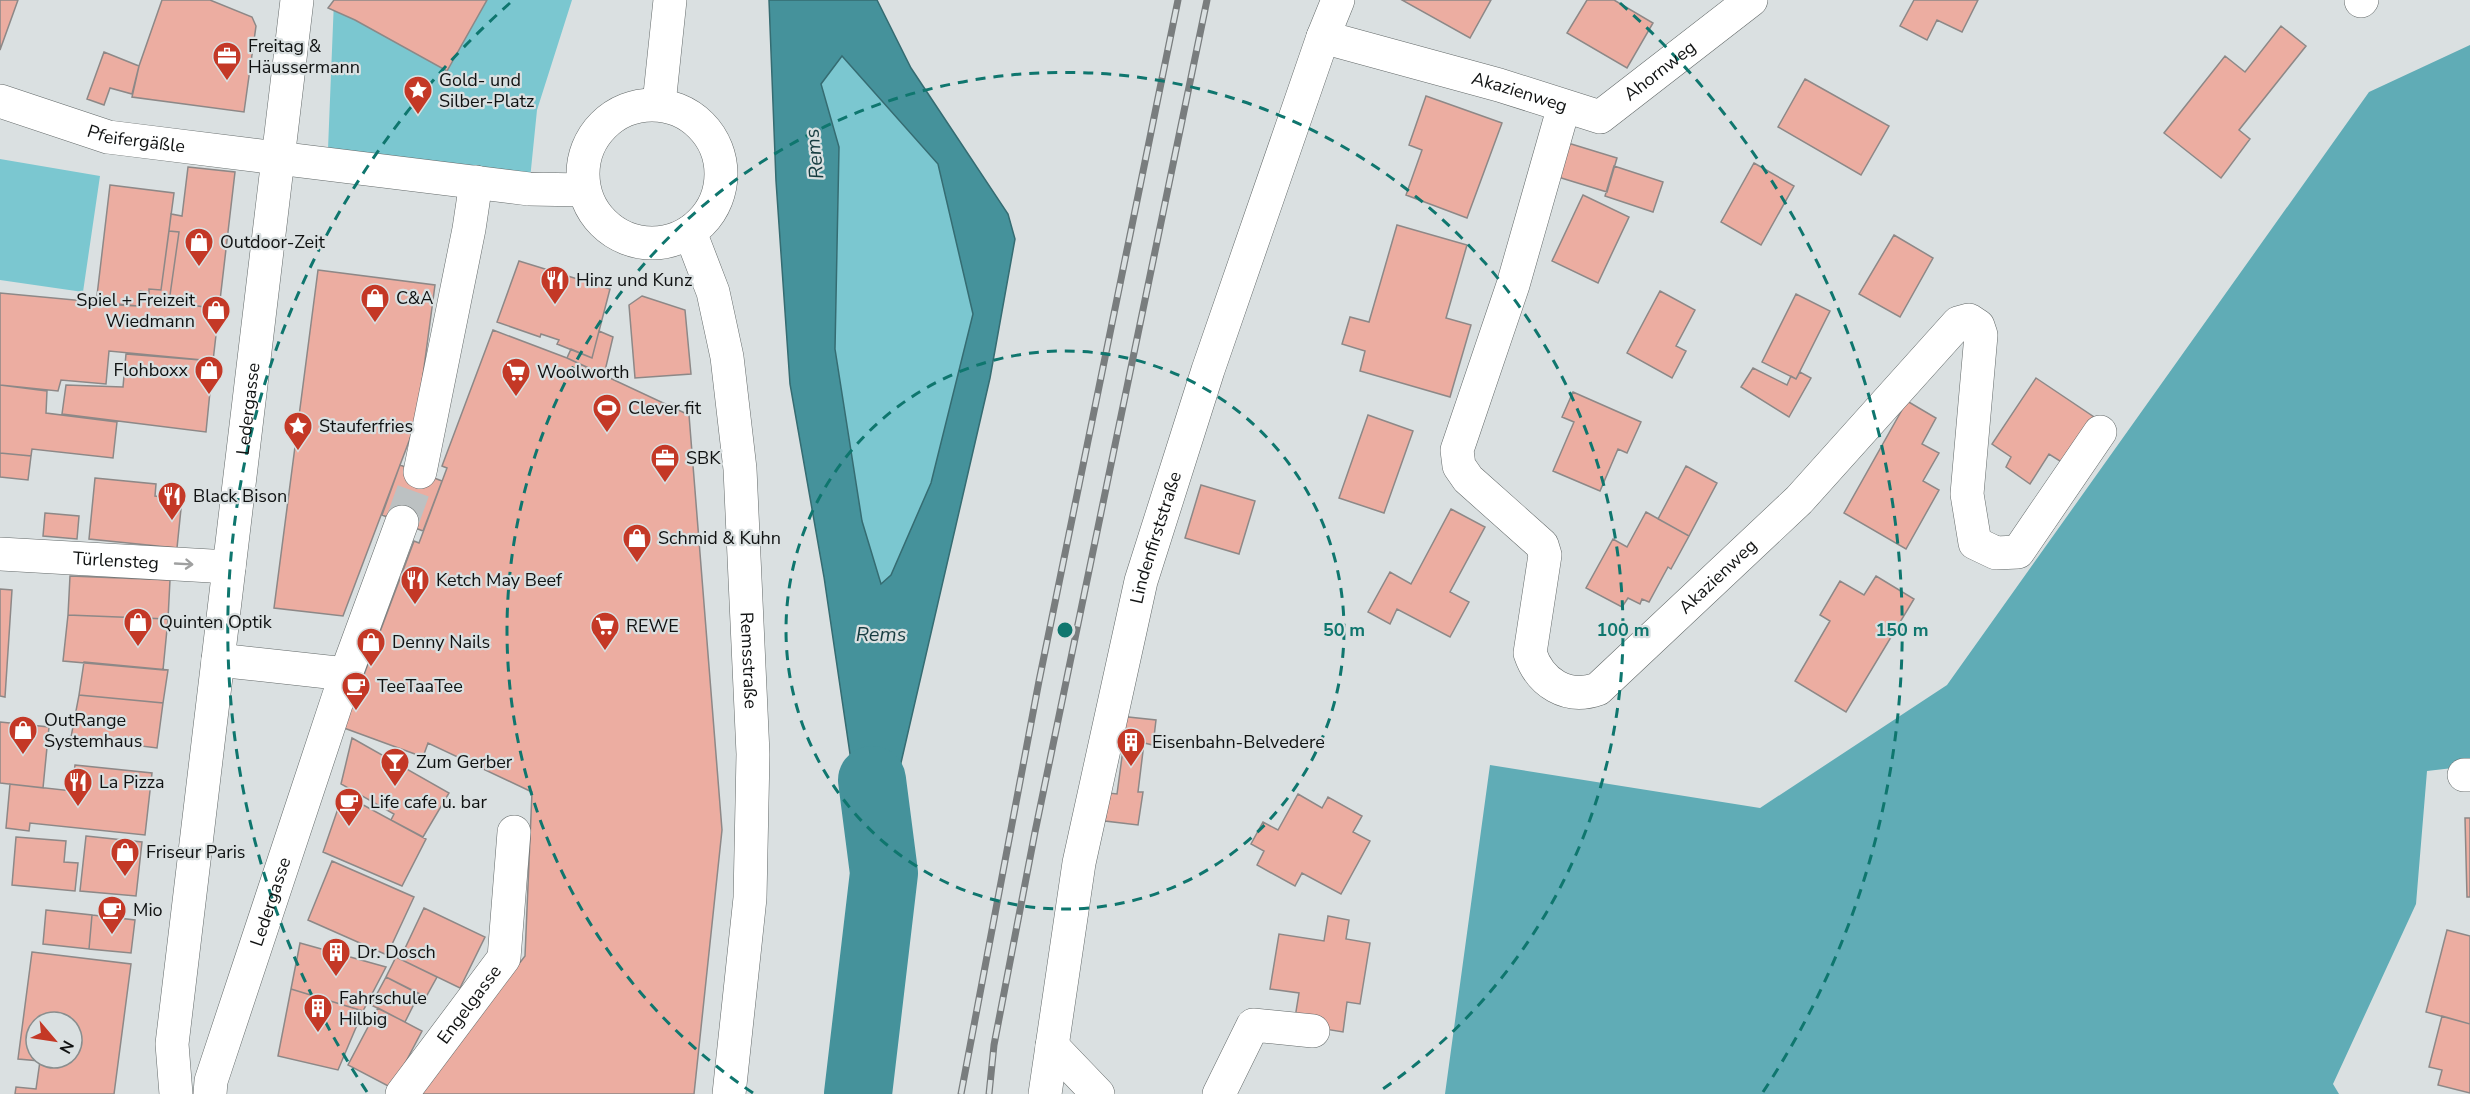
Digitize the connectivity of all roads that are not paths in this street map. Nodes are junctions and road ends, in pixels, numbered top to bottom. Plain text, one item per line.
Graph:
1 (297, 0) edge
2 (1338, 0) edge
3 (1751, 0) edge
4 (668, 11) edge
5 (1323, 37) junction
6 (0, 101) edge
7 (659, 104) junction
8 (1564, 106) junction
9 (278, 158) junction
10 (476, 183) junction
11 (584, 190) junction
12 (690, 232) junction
13 (2100, 432) dead end
14 (420, 472) tunnel mouth
15 (402, 522) tunnel mouth
16 (0, 554) edge
17 (230, 567) junction
18 (218, 660) junction
19 (346, 674) junction
20 (514, 832) dead end
21 (1314, 1031) dead end
22 (1052, 1046) junction
23 (176, 1094) edge
24 (210, 1094) edge
25 (402, 1094) edge
26 (729, 1094) edge
27 (1045, 1094) edge
28 (1098, 1094) edge
29 (1219, 1094) edge

1 - 9 street, Ledergasse
2 - 5 street, Lindenfirststraße
3 - 8 street, Ahornweg
4 - 7 street
5 - 8 street, Akazienweg
5 - 22 street, Lindenfirststraße
6 - 9 street, Pfeifergäßle
7 - 11 street
7 - 12 street
8 - 13 street, Akazienweg
9 - 10 street
9 - 17 street, Ledergasse
10 - 11 street
10 - 14 street
11 - 12 street
12 - 26 street, Remsstraße
15 - 19 street, Ledergasse
16 -> 17 street, Türlensteg
17 - 18 street, Ledergasse
18 - 19 street
18 - 23 street, Ledergasse
19 - 24 street, Ledergasse
20 - 25 street, Engelgasse
21 - 29 street
22 - 27 street, Lindenfirststraße
22 - 28 street

